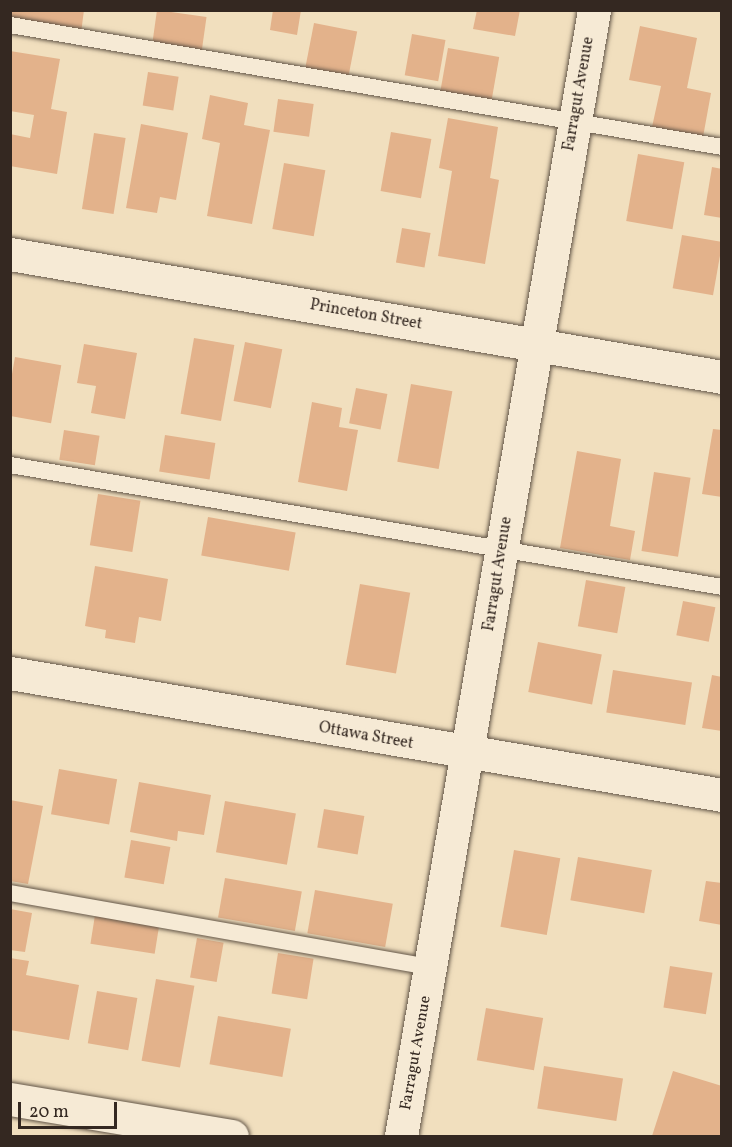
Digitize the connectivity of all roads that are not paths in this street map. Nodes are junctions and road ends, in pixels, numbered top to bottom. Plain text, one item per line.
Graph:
1 (594, 10) edge
2 (10, 25) edge
3 (574, 122) junction
4 (722, 147) edge
5 (10, 254) edge
6 (536, 345) junction
7 (722, 377) edge
8 (10, 465) edge
9 (502, 549) junction
10 (722, 587) edge
11 (10, 673) edge
12 (469, 754) junction
13 (722, 795) edge
14 (10, 893) edge
15 (431, 968) junction
16 (10, 1099) edge
17 (232, 1137) edge
18 (401, 1137) edge

1 - 3 street, Farragut Avenue
2 - 3 lane
3 - 4 lane
3 - 6 street, Farragut Avenue
5 - 6 street, Princeton Street
6 - 7 street, Princeton Street
6 - 9 street, Farragut Avenue
8 - 9 lane
9 - 10 lane
9 - 12 street, Farragut Avenue
11 - 12 street, Ottawa Street
12 - 13 street, Ottawa Street
12 - 15 street, Farragut Avenue
14 - 15 lane
15 - 18 street, Farragut Avenue
16 - 17 street

